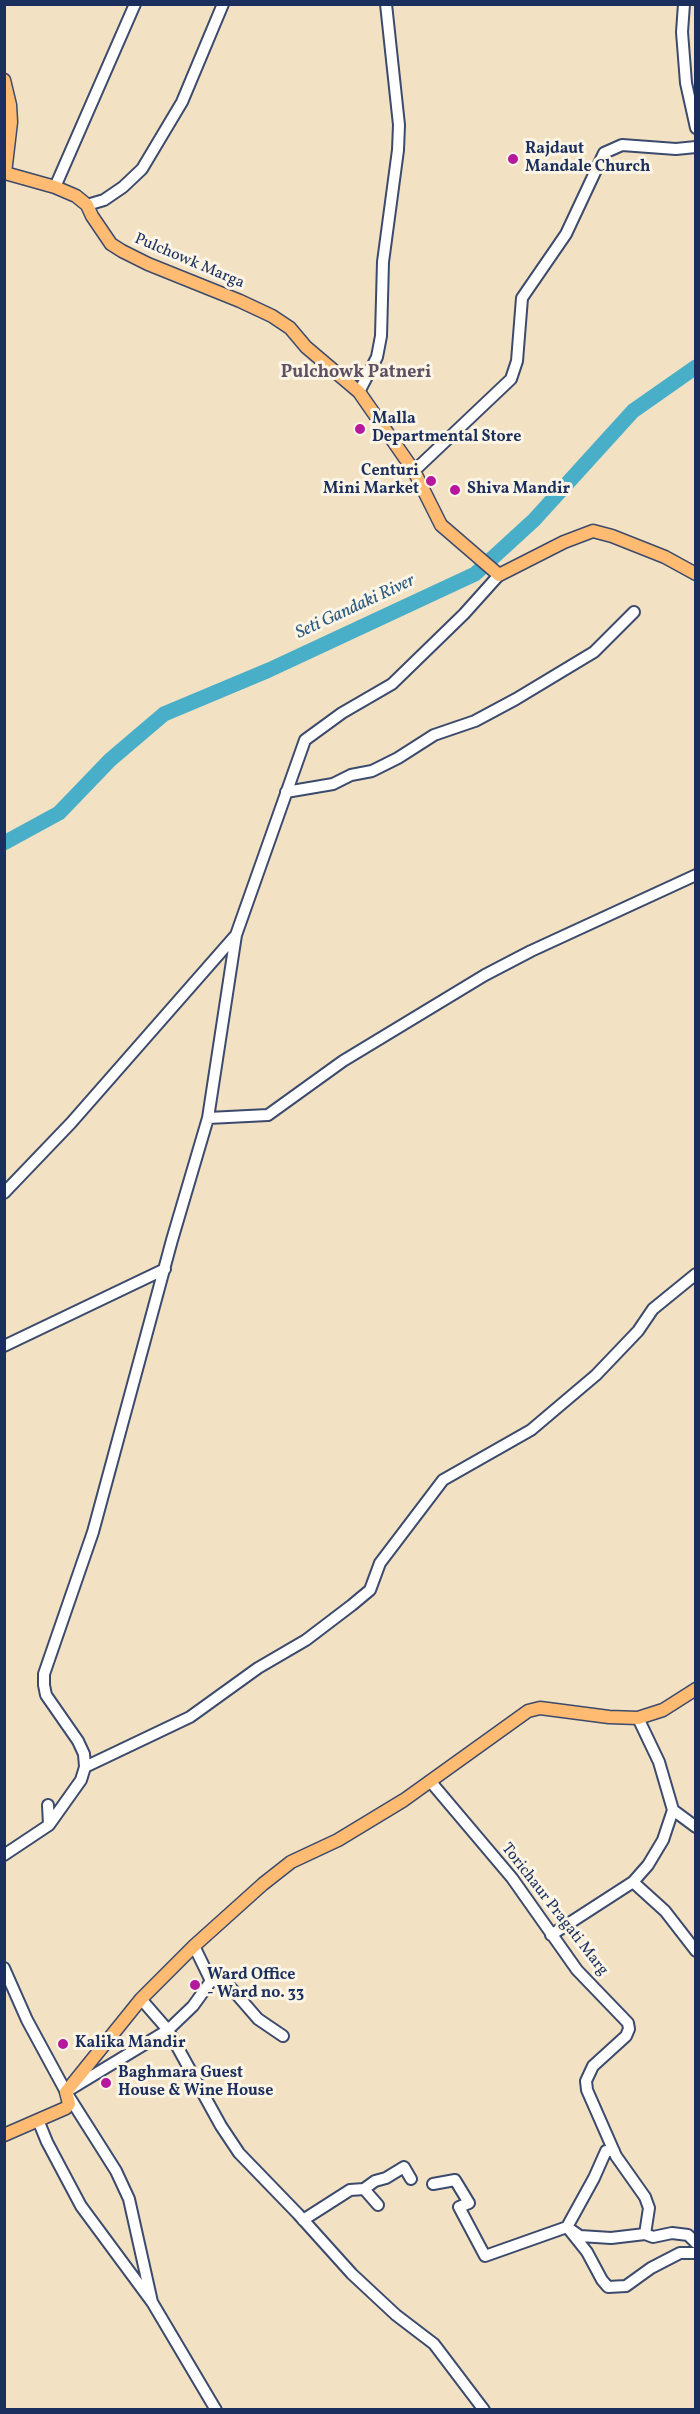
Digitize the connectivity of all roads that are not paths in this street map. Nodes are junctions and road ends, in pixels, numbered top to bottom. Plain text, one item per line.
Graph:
1 (135, 4) edge
2 (223, 4) edge
3 (386, 4) edge
4 (684, 4) edge
5 (4, 80) edge
6 (696, 128) edge
7 (696, 147) edge
8 (54, 187) junction
9 (87, 204) junction
10 (359, 392) junction
11 (414, 471) junction
12 (696, 574) edge
13 (499, 575) junction
14 (634, 612) dead end
15 (286, 792) junction
16 (696, 875) edge
17 (236, 935) junction
18 (208, 1118) junction
19 (4, 1193) edge
20 (165, 1269) junction
21 (696, 1274) edge
22 (4, 1346) edge
23 (696, 1689) edge
24 (638, 1718) junction
25 (85, 1767) junction
26 (430, 1781) junction
27 (48, 1805) dead end
28 (673, 1810) junction
29 (48, 1825) junction
30 (696, 1827) edge
31 (4, 1856) edge
32 (633, 1882) junction
33 (551, 1935) junction
34 (194, 1946) junction
35 (696, 1951) edge
36 (4, 1968) edge
37 (212, 1981) junction
38 (141, 1999) junction
39 (168, 2030) junction
40 (283, 2037) dead end
41 (66, 2092) junction
42 (38, 2120) junction
43 (4, 2135) edge
44 (614, 2151) junction
45 (411, 2179) dead end
46 (434, 2184) dead end
47 (364, 2189) junction
48 (378, 2205) dead end
49 (303, 2220) junction
50 (567, 2227) junction
51 (645, 2234) junction
52 (696, 2243) edge
53 (696, 2253) edge
54 (152, 2302) junction
55 (216, 2409) edge
56 (484, 2409) edge

1 - 8 street
2 - 9 street
3 - 10 street
4 - 6 street
5 - 8 main road
7 - 11 street
8 - 9 main road
9 - 10 main road, Pulchowk Marga
10 - 11 main road, Pulchowk Marga
11 - 13 main road, Pulchowk Marga
12 - 13 main road
13 - 15 street
14 - 15 street
15 - 17 street
16 - 18 street
17 - 18 street
17 - 19 street
18 - 20 street
20 - 22 street
20 - 25 street
21 - 25 street
23 - 24 main road
24 - 26 main road
24 - 28 street
25 - 29 street
26 - 33 street, Torichaur Pragati Marg
26 - 34 main road
27 - 29 street
28 - 30 street
28 - 32 street
29 - 31 street
32 - 33 street
32 - 35 street
33 - 44 street, Torichaur Pragati Marg
34 - 37 street
34 - 38 main road
36 - 41 street
37 - 39 street
37 - 40 street
38 - 39 street
38 - 41 main road
39 - 41 street
39 - 49 street
41 - 42 main road
41 - 54 street
42 - 43 main road
42 - 54 street
44 - 50 street
44 - 51 street, Torichaur Pragati Marg
45 - 47 street
46 - 50 street
47 - 48 street
47 - 49 street
49 - 56 street
50 - 51 street
50 - 53 street
51 - 52 street
54 - 55 street

